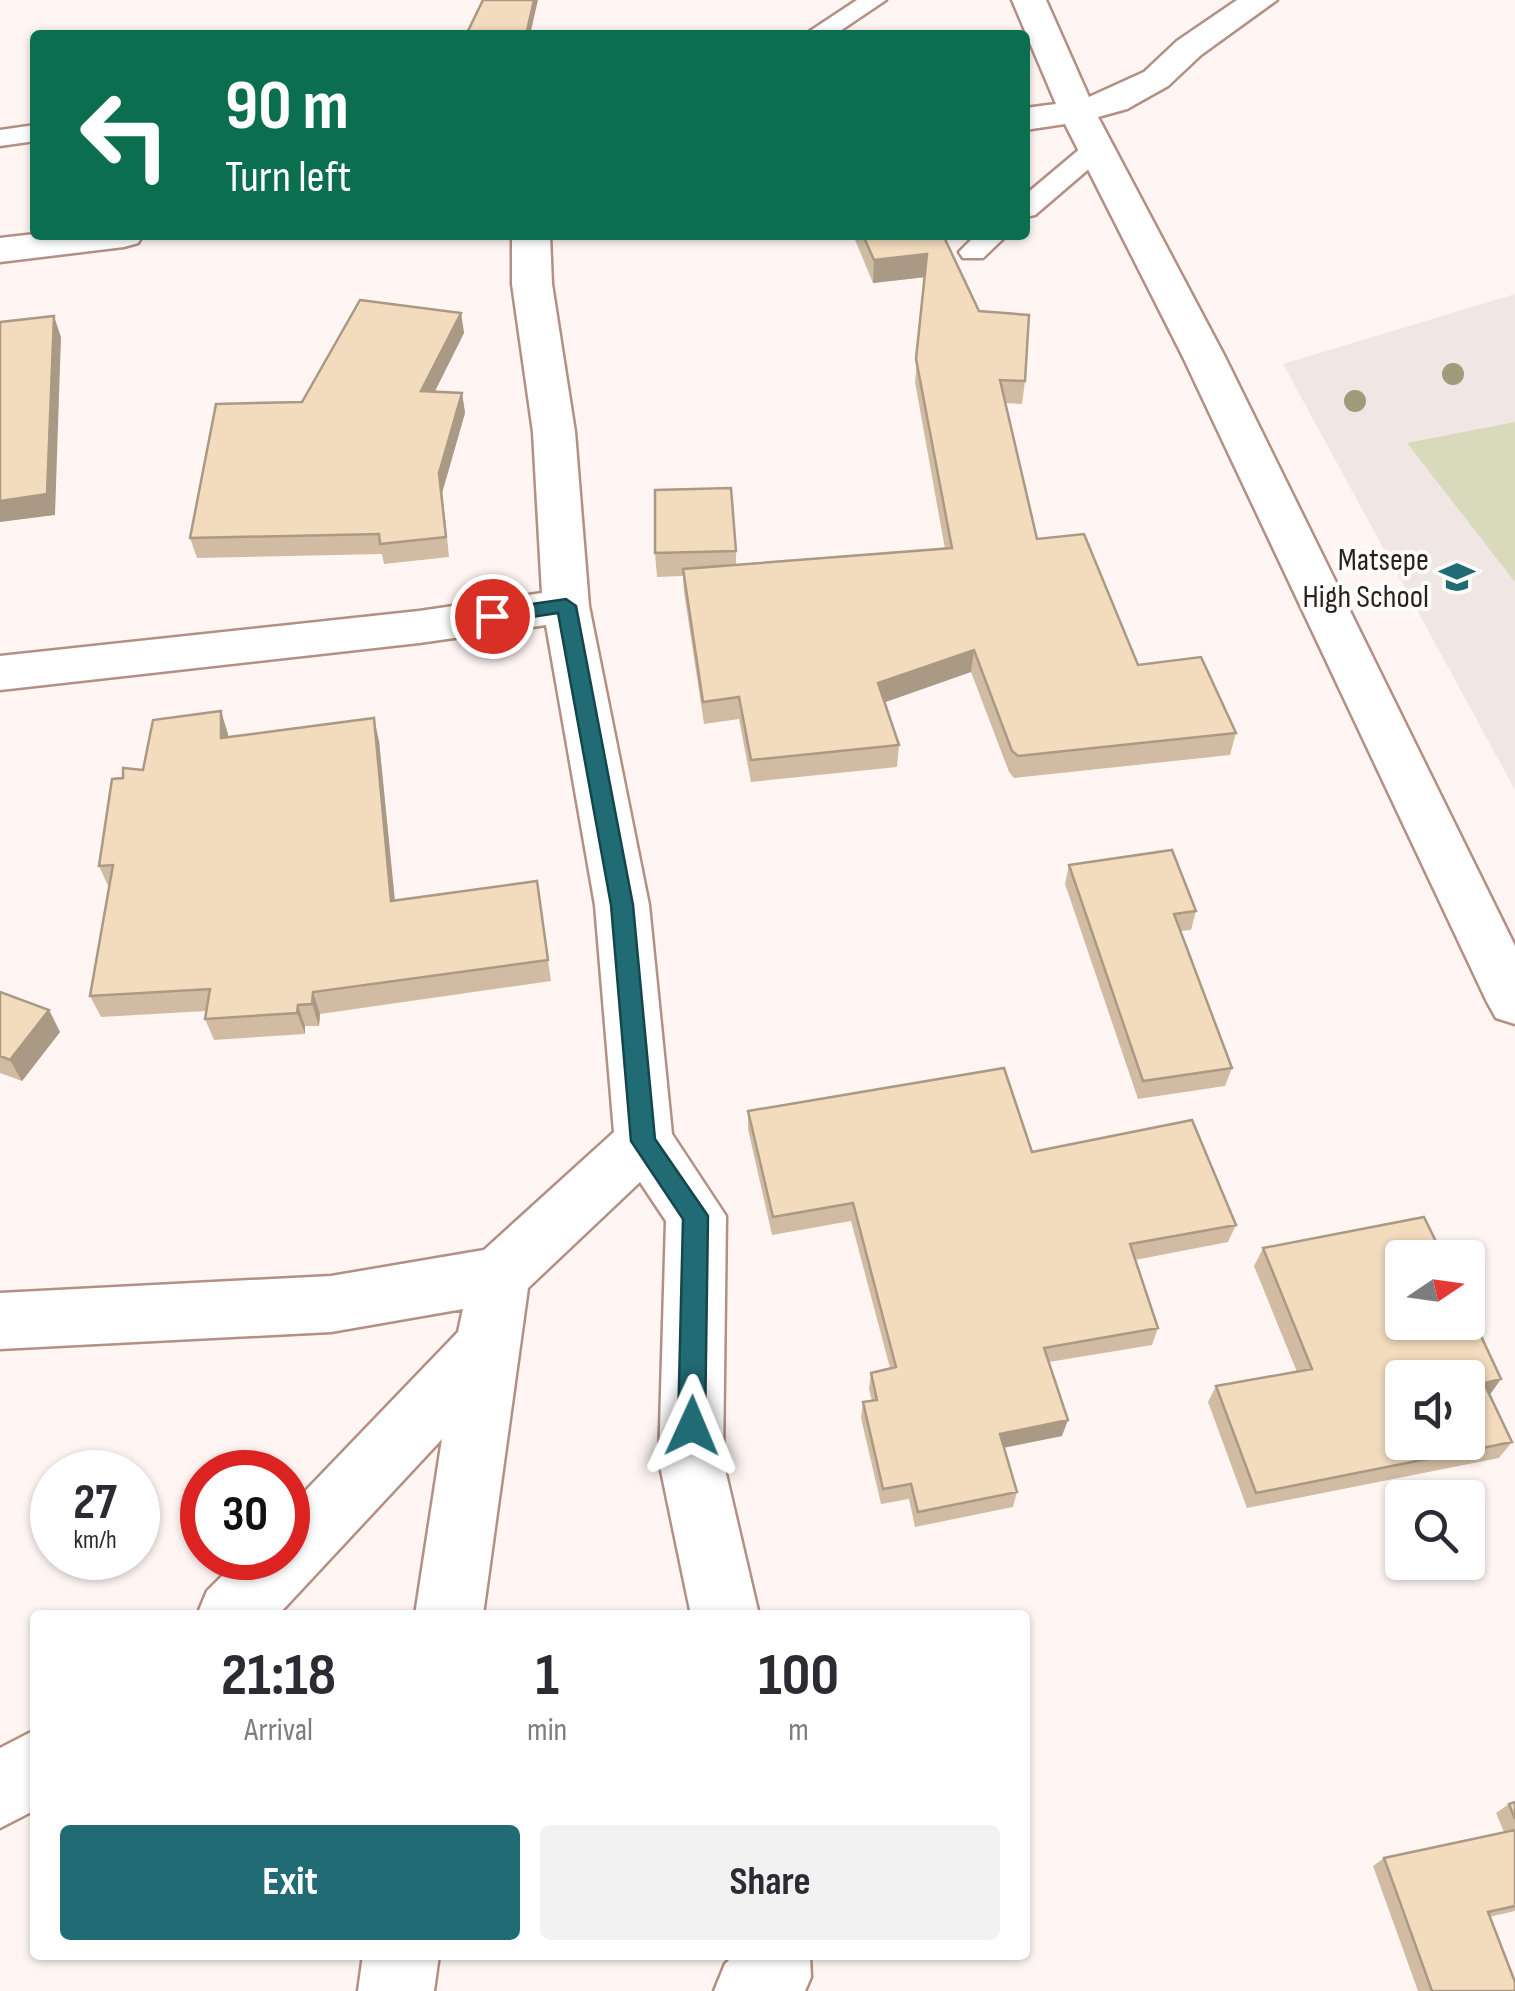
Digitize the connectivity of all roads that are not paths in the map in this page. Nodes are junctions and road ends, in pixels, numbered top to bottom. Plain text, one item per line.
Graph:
1 (874, 0) edge
2 (1029, 0) edge
3 (1260, 0) edge
4 (825, 30) edge
5 (1030, 120) edge
6 (1087, 131) junction
7 (30, 134) edge
8 (0, 138) edge
9 (1030, 202) edge
10 (83, 240) edge
11 (531, 240) edge
12 (0, 250) edge
13 (566, 606) junction
14 (0, 673) edge
15 (1515, 1002) edge
16 (644, 1141) junction
17 (500, 1276) junction
18 (0, 1321) edge
19 (487, 1346) junction
20 (310, 1533) edge
21 (265, 1580) edge
22 (236, 1610) edge
23 (450, 1610) edge
24 (724, 1610) edge
25 (30, 1770) edge
26 (0, 1792) edge
27 (400, 1960) edge
28 (772, 1960) edge
29 (396, 1991) edge
30 (752, 1991) edge

1 - 4 lane
2 - 6 street
3 - 6 street
5 - 6 street
6 - 9 lane
6 - 15 street
7 - 8 lane
10 - 12 street
11 - 13 street
13 - 14 street
13 - 16 street
16 - 17 street
16 - 24 street
17 - 18 street
17 - 19 street
19 - 20 street
19 - 23 street
21 - 22 street
25 - 26 street
27 - 29 street
28 - 30 street

